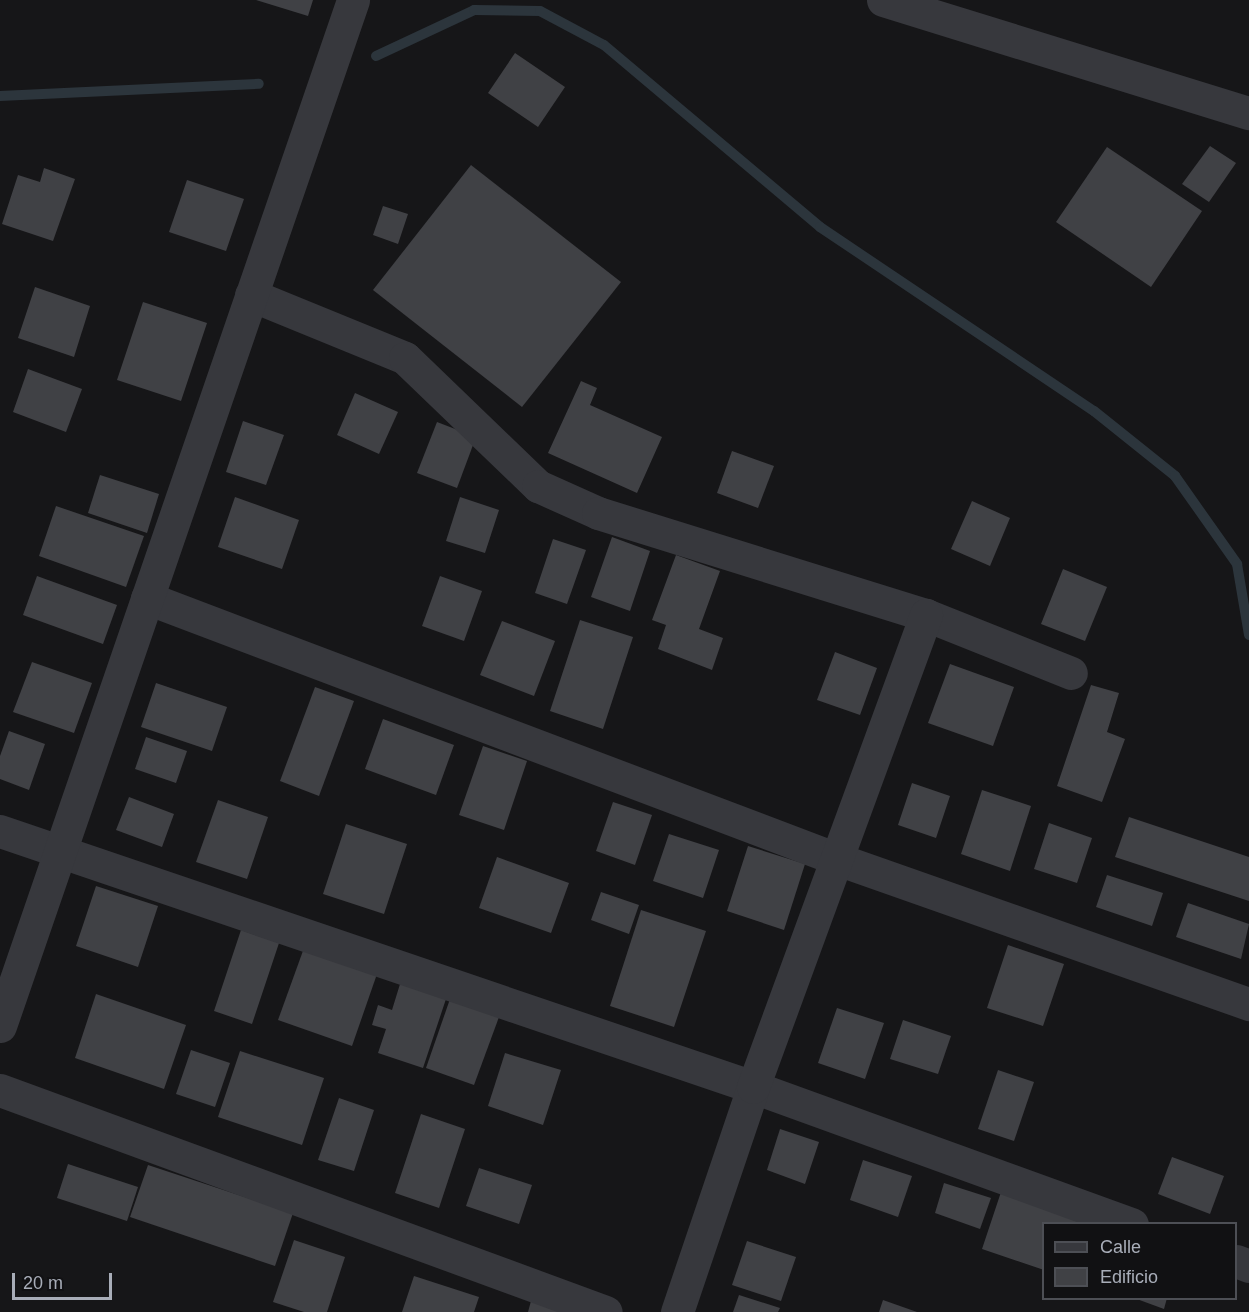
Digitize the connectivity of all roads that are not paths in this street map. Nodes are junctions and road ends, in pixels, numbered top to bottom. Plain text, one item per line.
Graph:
1 (352, 0) edge
2 (883, 0) edge
3 (1249, 113) edge
4 (251, 295) junction
5 (147, 598) junction
6 (926, 615) junction
7 (1071, 673) dead end
8 (0, 831) edge
9 (60, 852) junction
10 (837, 859) junction
11 (1249, 1004) edge
12 (0, 1026) edge
13 (753, 1087) junction
14 (0, 1090) edge
15 (1126, 1222) edge
16 (606, 1312) edge
17 (676, 1312) edge

1 - 4 street
2 - 3 street
4 - 5 street
4 - 6 street
5 - 9 street
5 - 10 street
6 - 7 street
6 - 10 street
8 - 9 street
9 - 12 street
9 - 13 street
10 - 11 street
10 - 13 street
13 - 15 street
13 - 17 street
14 - 16 street

